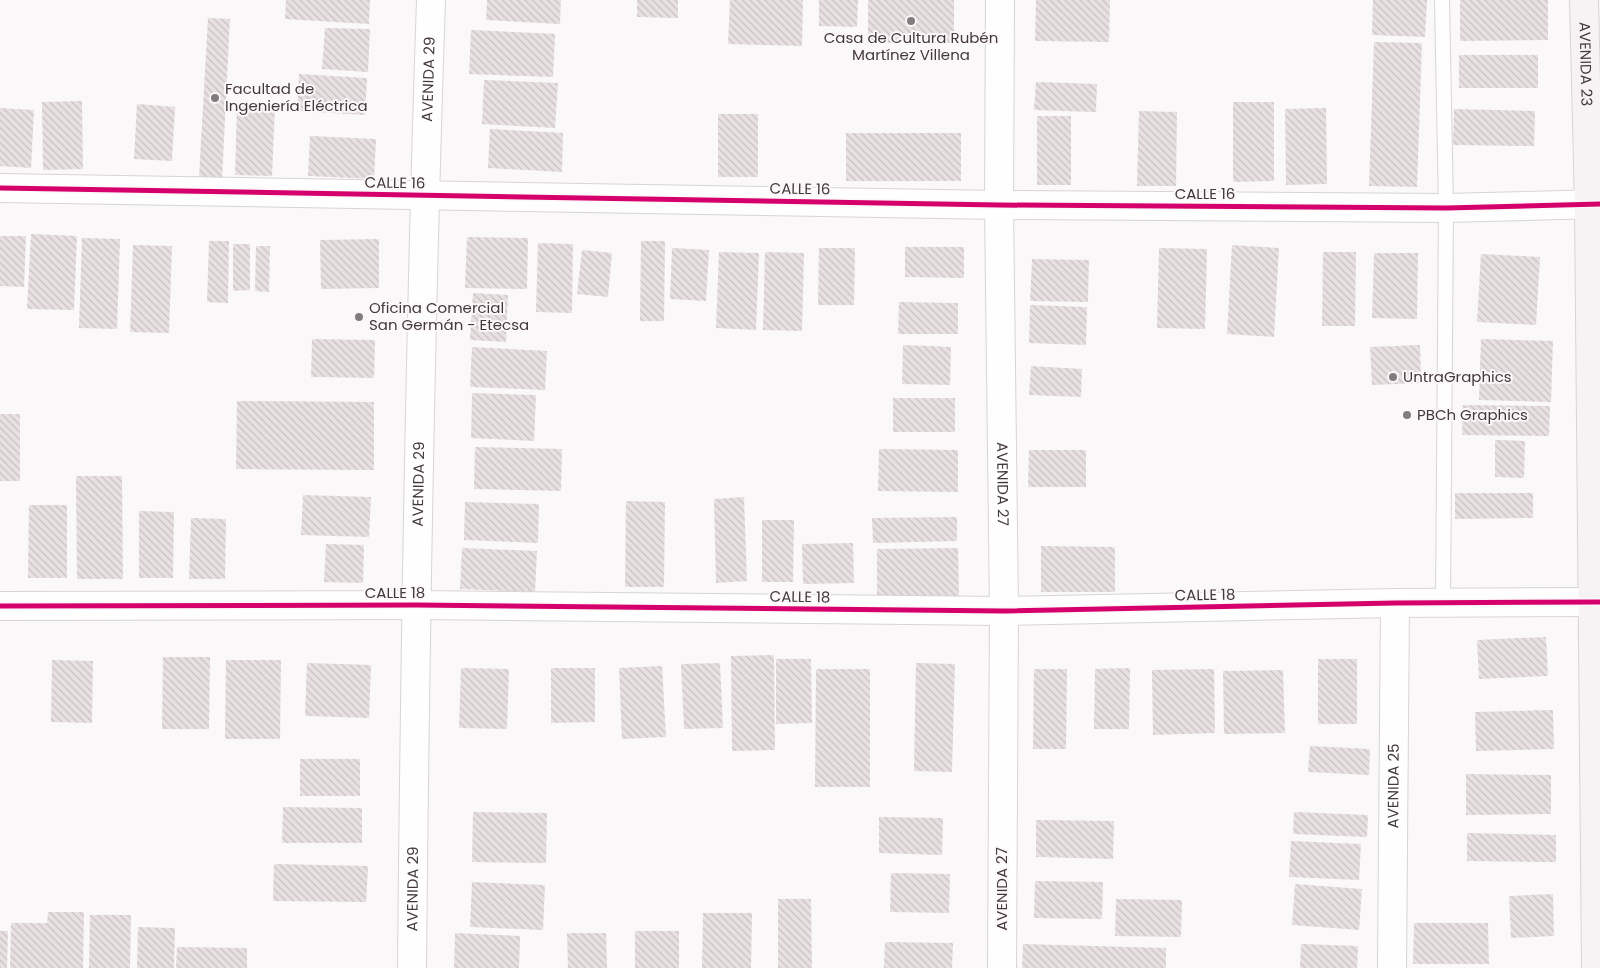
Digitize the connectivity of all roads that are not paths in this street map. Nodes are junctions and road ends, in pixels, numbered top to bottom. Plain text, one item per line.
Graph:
1 (431, 0) edge
2 (1000, 0) edge
3 (1442, 0) edge
4 (1584, 0) edge
5 (0, 188) edge
6 (424, 196) junction
7 (1594, 205) edge
8 (999, 206) junction
9 (1446, 208) junction
10 (1395, 603) junction
11 (1443, 603) junction
12 (1596, 603) edge
13 (416, 605) junction
14 (0, 606) edge
15 (1004, 611) junction
16 (412, 968) edge
17 (1002, 968) edge
18 (1392, 968) edge
19 (1596, 968) edge

1 - 6 street, AVENIDA 29
2 - 8 street, AVENIDA 27
3 - 9 lane
4 - 7 main road, AVENIDA 23
5 - 6 street, CALLE 16
6 - 8 street, CALLE 16
6 - 13 street, AVENIDA 29
7 - 9 street, CALLE 16
7 - 12 main road, AVENIDA 23
8 - 9 street, CALLE 16
8 - 15 street, AVENIDA 27
9 - 11 lane
10 - 11 street, CALLE 18
10 - 15 street, CALLE 18
10 - 18 street, AVENIDA 25
11 - 12 street, CALLE 18
12 - 19 main road, AVENIDA 23
13 - 14 street, CALLE 18
13 - 15 street, CALLE 18
13 - 16 street, AVENIDA 29
15 - 17 street, AVENIDA 27

